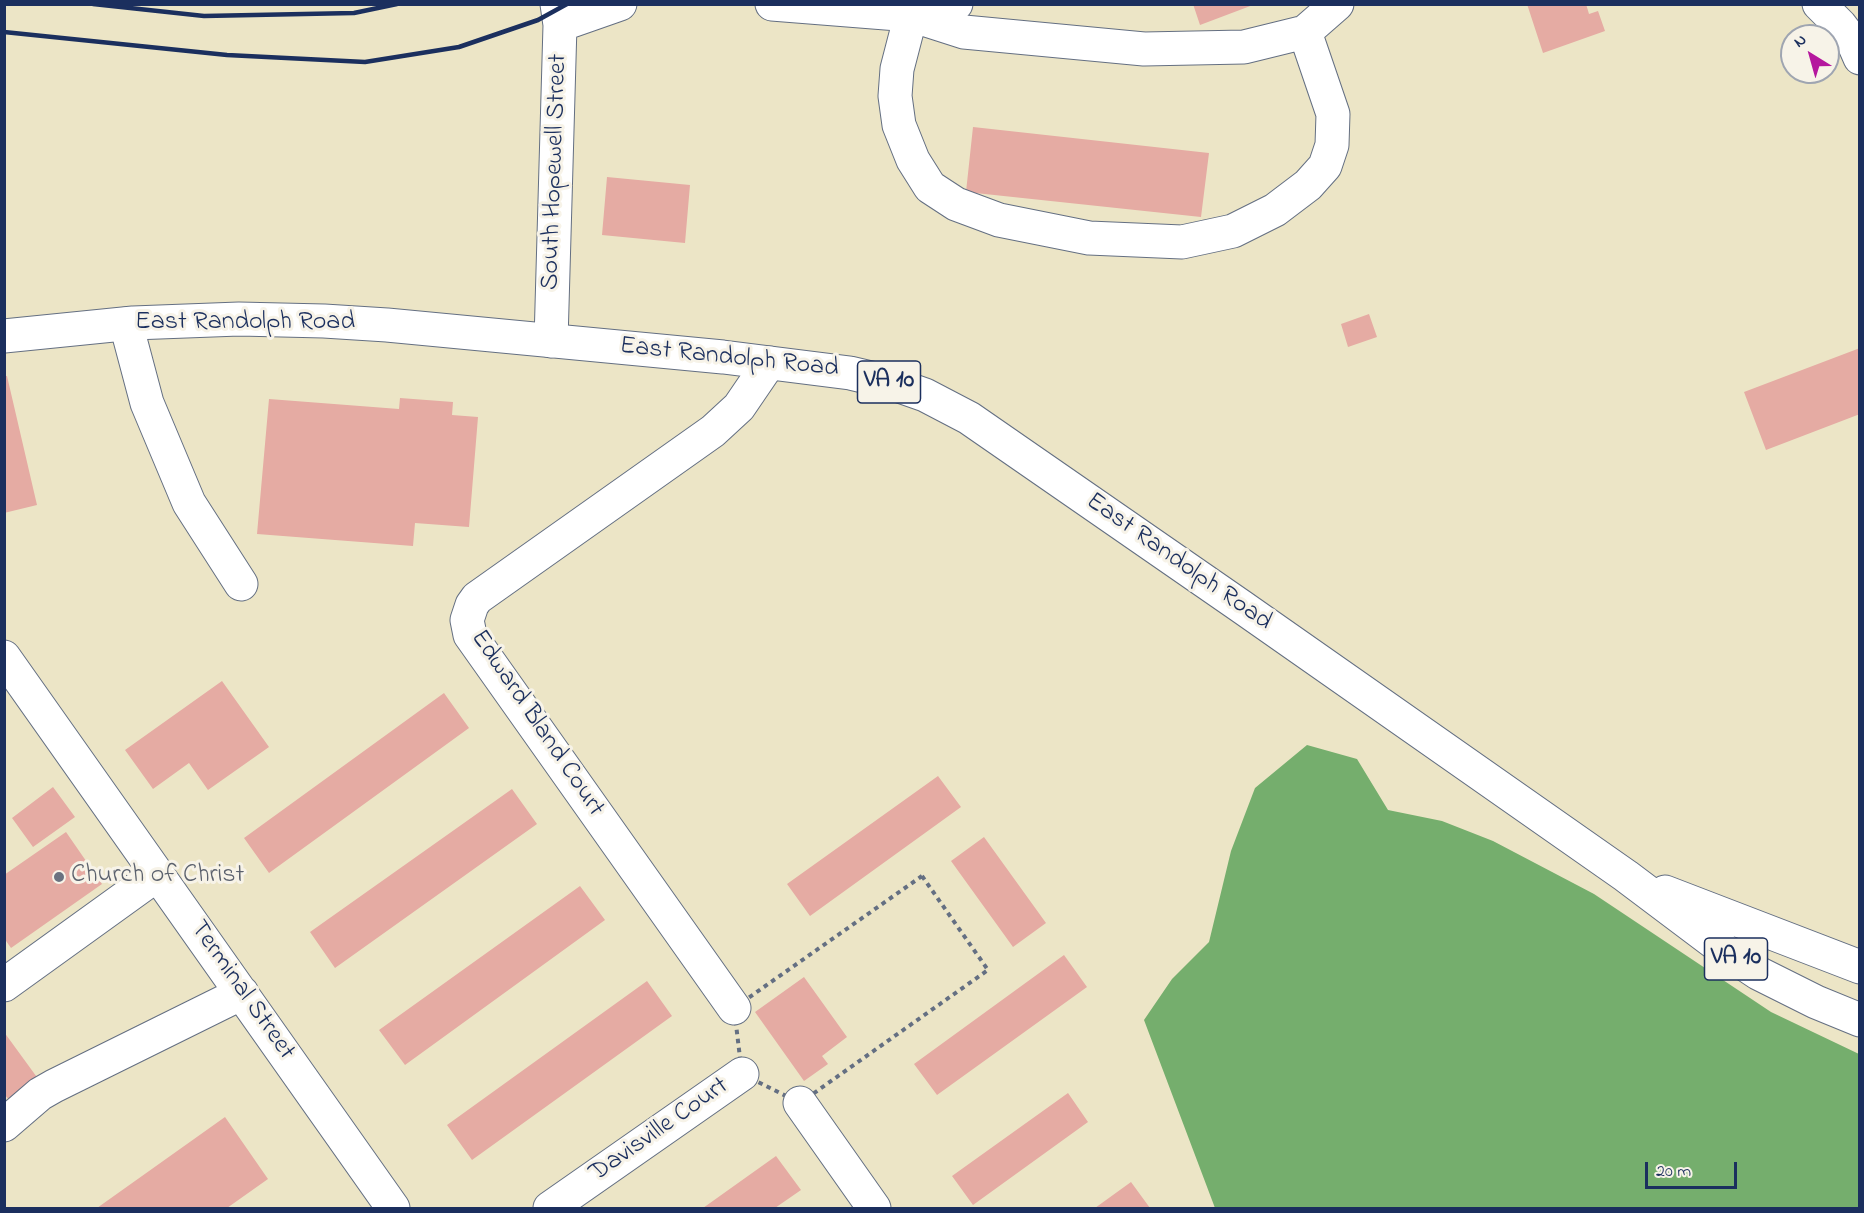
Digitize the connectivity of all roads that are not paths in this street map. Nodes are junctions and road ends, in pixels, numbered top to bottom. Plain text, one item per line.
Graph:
1 (620, 4) edge
2 (772, 4) edge
3 (956, 4) edge
4 (1337, 4) edge
5 (1818, 4) edge
6 (558, 15) edge
7 (911, 15) junction
8 (1305, 32) junction
9 (1860, 58) edge
10 (126, 324) junction
11 (4, 336) edge
12 (551, 340) junction
13 (769, 363) junction
14 (241, 584) dead end
15 (4, 657) edge
16 (158, 874) junction
17 (1626, 876) junction
18 (1860, 967) edge
19 (4, 986) edge
20 (242, 993) junction
21 (734, 1008) road end
22 (1860, 1020) edge
23 (742, 1074) road end
24 (800, 1102) road end
25 (4, 1125) edge
26 (393, 1209) edge
27 (550, 1209) edge
28 (874, 1209) edge

1 - 6 main road
2 - 7 main road
3 - 7 main road
4 - 8 main road
5 - 9 main road
6 - 12 main road, South Hopewell Street
7 - 8 main road
7 - 8 main road
10 - 11 main road, East Randolph Road / VA 10
10 - 12 main road, East Randolph Road / VA 10
10 - 14 main road
12 - 13 main road, East Randolph Road / VA 10
13 - 17 main road, East Randolph Road / VA 10
13 - 21 main road, Edward Bland Court
15 - 16 main road, Terminal Street
16 - 19 main road
16 - 20 main road, Terminal Street
17 - 18 main road, East Randolph Road / VA 10
17 - 22 main road, East Randolph Road / VA 10
20 - 25 main road
20 - 26 main road, Terminal Street
23 - 27 main road, Davisville Court
24 - 28 main road

